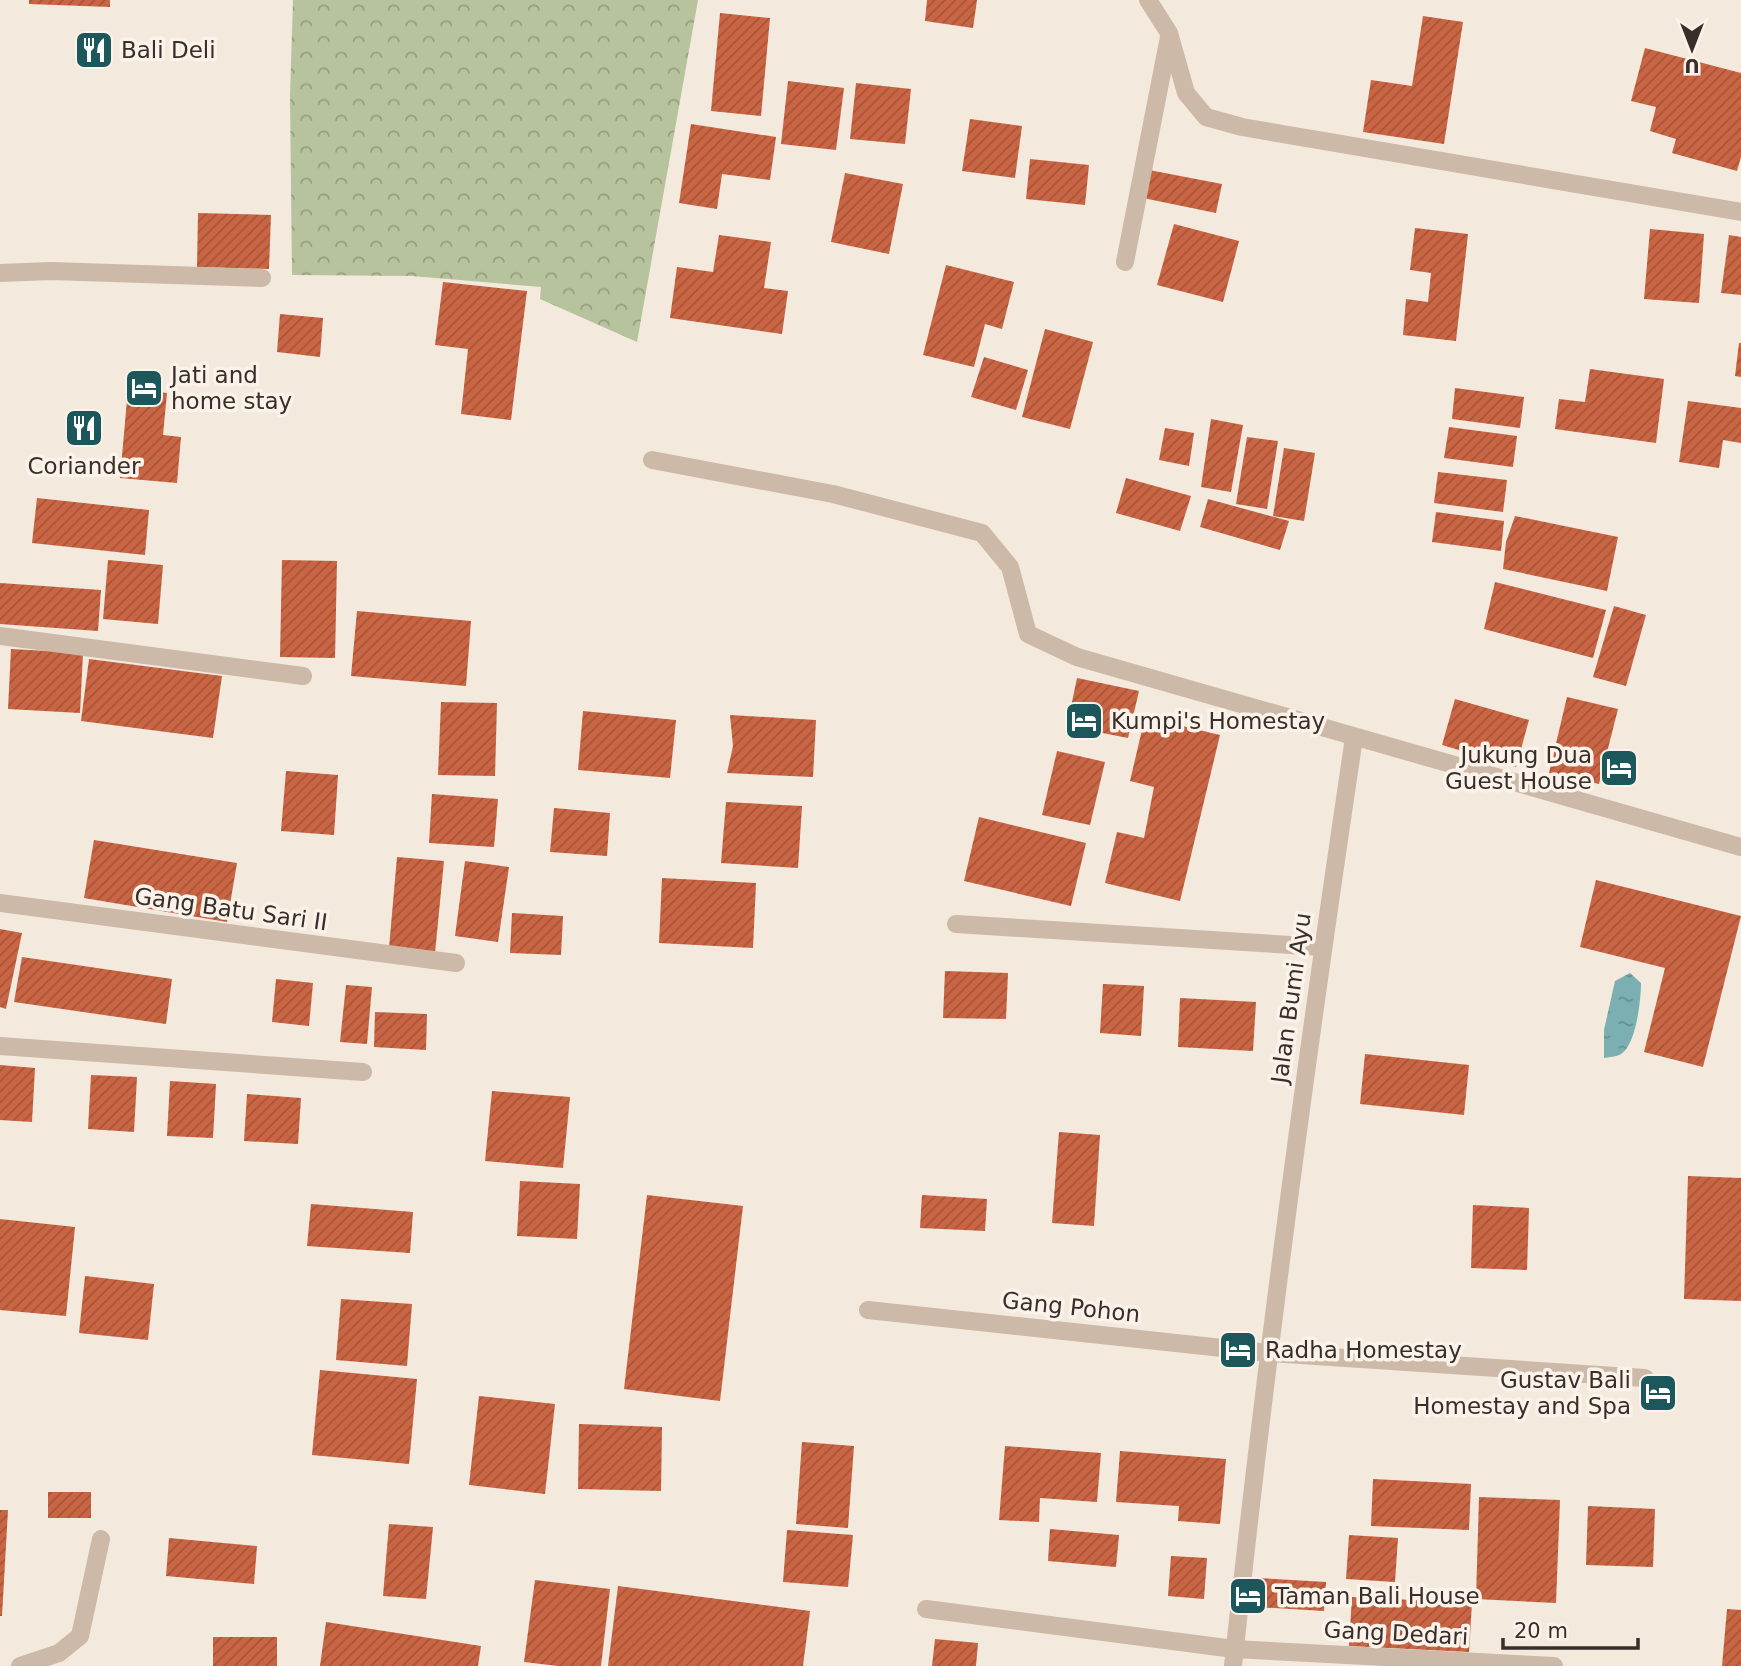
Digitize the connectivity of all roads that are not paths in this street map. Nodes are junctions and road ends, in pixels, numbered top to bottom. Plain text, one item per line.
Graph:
1 (1148, 0) edge
2 (1169, 33) junction
3 (1741, 212) edge
4 (1125, 262) dead end
5 (0, 273) edge
6 (262, 278) dead end
7 (652, 460) dead end
8 (0, 636) edge
9 (303, 676) dead end
10 (1354, 737) junction
11 (1741, 847) edge
12 (0, 903) edge
13 (957, 924) dead end
14 (1323, 947) junction
15 (456, 963) dead end
16 (0, 1046) edge
17 (363, 1072) dead end
18 (868, 1310) dead end
19 (1269, 1353) junction
20 (1645, 1378) dead end
21 (101, 1539) dead end
22 (926, 1609) dead end
23 (1233, 1657) edge
24 (20, 1666) edge
25 (1554, 1666) edge

1 - 2 street
2 - 3 street
2 - 4 street
5 - 6 street
7 - 10 street
8 - 9 street
10 - 11 street
10 - 14 street, Jalan Bumi Ayu
12 - 15 street, Gang Batu Sari II
13 - 14 street
14 - 19 street, Jalan Bumi Ayu
16 - 17 street
18 - 19 street, Gang Pohon
19 - 20 street, Gang Pohon
19 - 23 street, Jalan Bumi Ayu
21 - 24 street
22 - 23 street, Gang Dedari
23 - 25 street, Gang Dedari

